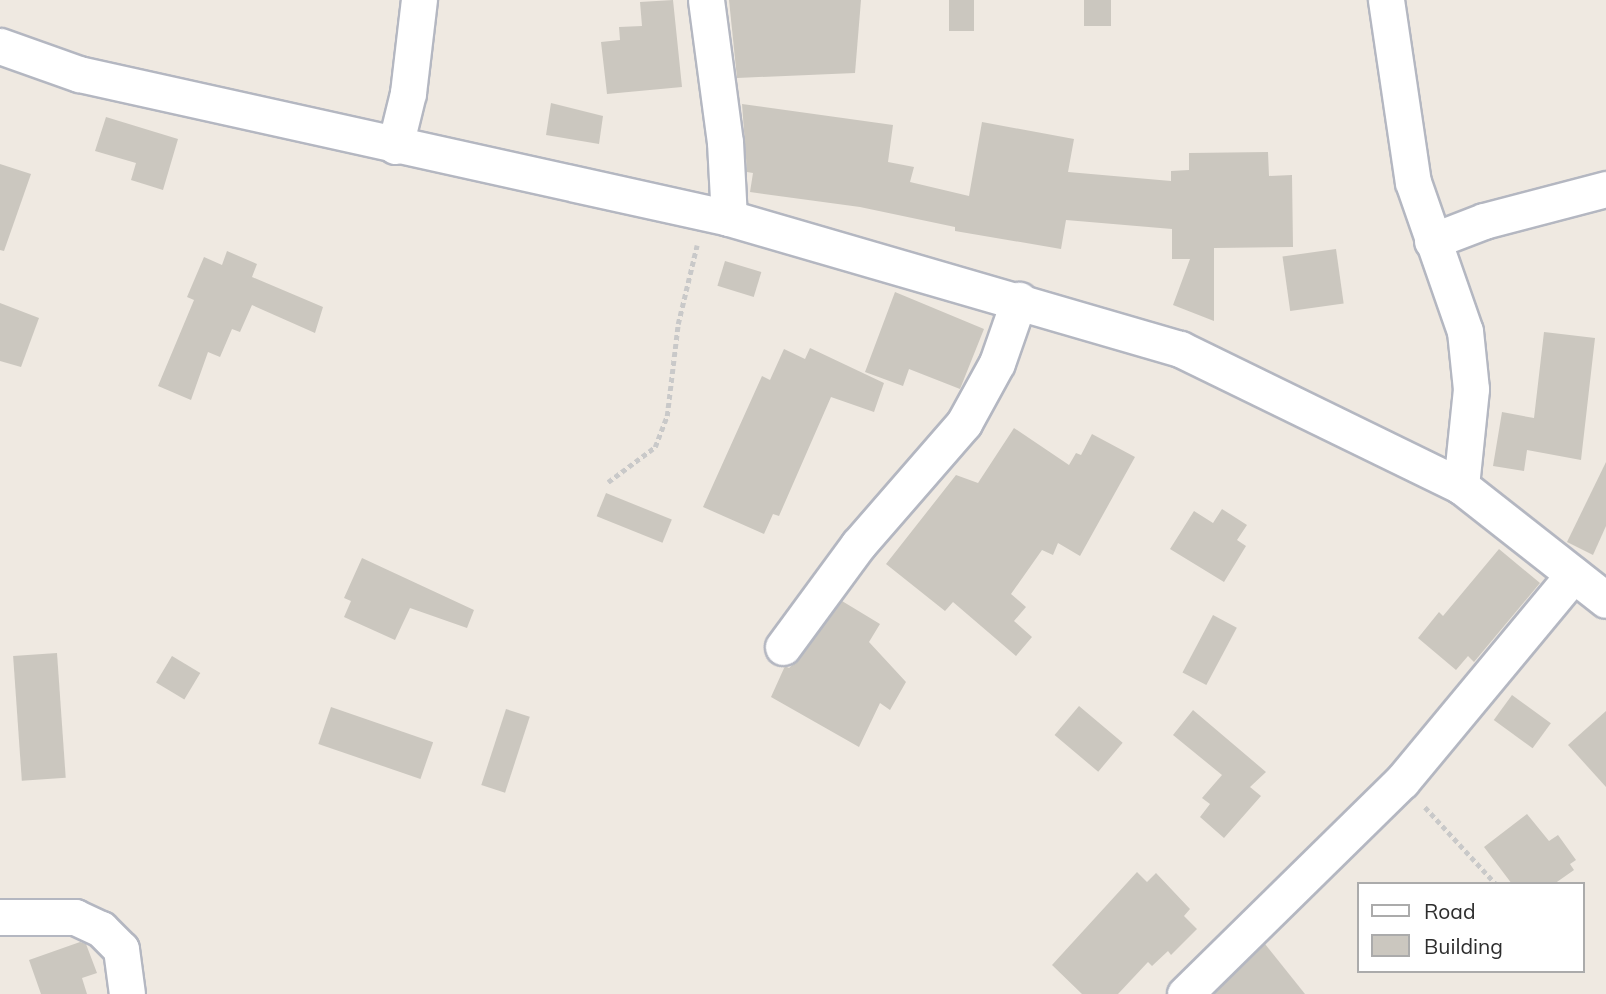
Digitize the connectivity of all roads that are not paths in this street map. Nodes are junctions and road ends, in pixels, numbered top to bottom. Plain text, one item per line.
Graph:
1 (419, 0) edge
2 (706, 0) edge
3 (1386, 0) edge
4 (0, 46) edge
5 (396, 146) junction
6 (1606, 189) edge
7 (717, 216) junction
8 (1432, 241) junction
9 (1019, 300) junction
10 (1461, 486) junction
11 (1573, 575) junction
12 (1606, 600) edge
13 (783, 647) dead end
14 (0, 917) edge
15 (127, 994) edge
16 (1185, 994) edge

1 - 5 street
2 - 7 street
3 - 8 street
4 - 5 street
5 - 7 street
6 - 8 street
7 - 9 street
8 - 10 street
9 - 10 street
9 - 13 street
10 - 11 street
11 - 12 street
11 - 16 street
14 - 15 street

